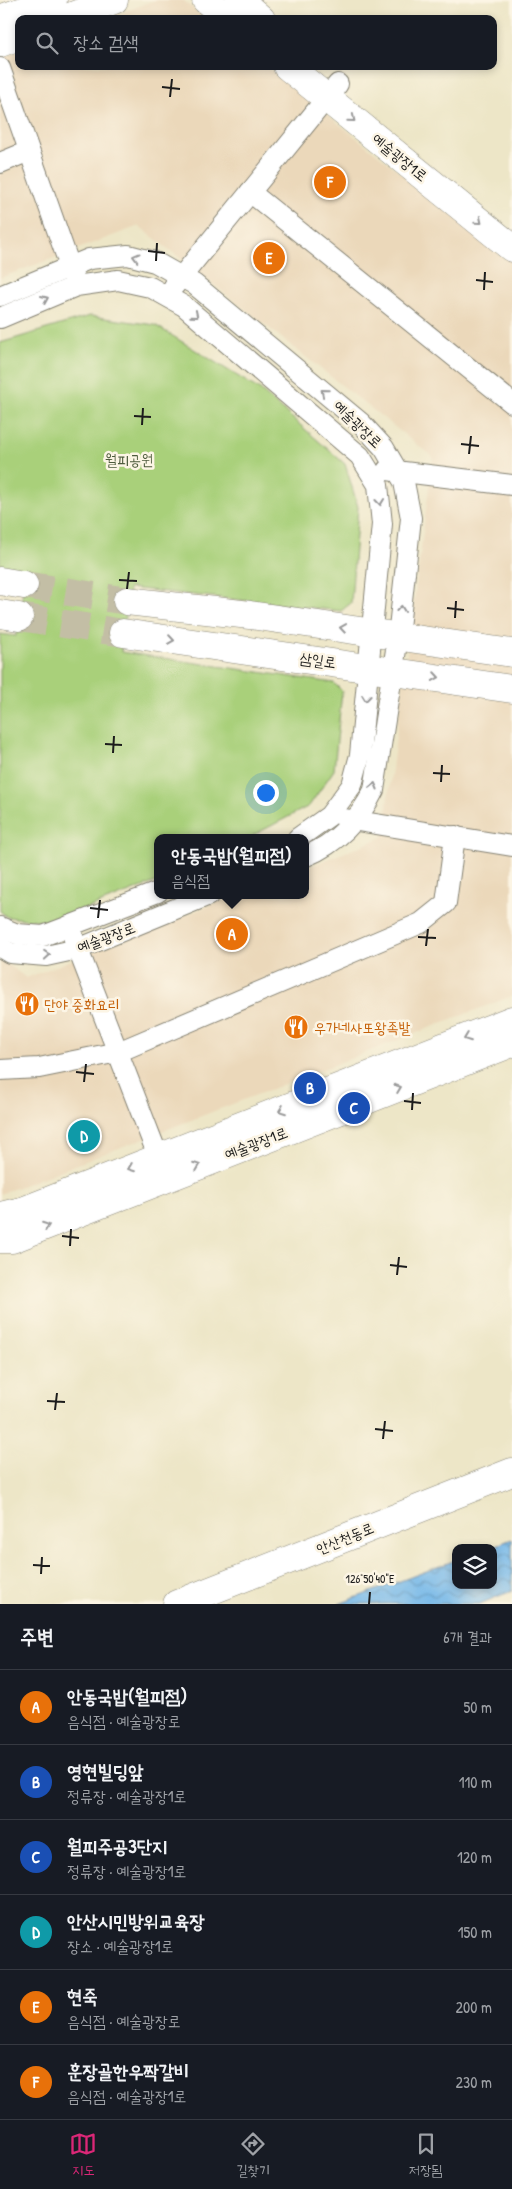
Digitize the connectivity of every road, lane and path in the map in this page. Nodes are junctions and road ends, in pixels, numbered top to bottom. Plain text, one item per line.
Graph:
1 (53, 0) edge
2 (114, 0) edge
3 (206, 0) edge
4 (239, 0) edge
5 (75, 15) edge
6 (224, 15) edge
7 (256, 15) edge
8 (0, 19) edge
9 (15, 37) edge
10 (0, 43) edge
11 (0, 68) edge
12 (294, 70) edge
13 (319, 70) edge
14 (332, 91) junction
15 (29, 151) junction
16 (0, 163) edge
17 (250, 192) junction
18 (512, 224) edge
19 (512, 248) edge
20 (70, 267) junction
21 (182, 276) junction
22 (76, 286) junction
23 (0, 296) edge
24 (166, 296) junction
25 (0, 318) edge
26 (512, 403) edge
27 (367, 468) junction
28 (396, 471) junction
29 (512, 485) edge
30 (127, 600) tunnel mouth
31 (123, 634) tunnel mouth
32 (385, 635) junction
33 (512, 653) edge
34 (381, 669) junction
35 (512, 688) edge
36 (328, 816) junction
37 (354, 820) junction
38 (303, 834) edge
39 (455, 836) junction
40 (512, 846) edge
41 (309, 855) edge
42 (154, 894) edge
43 (199, 899) edge
44 (69, 926) junction
45 (0, 927) edge
46 (0, 947) edge
47 (78, 949) junction
48 (512, 1020) edge
49 (512, 1042) edge
50 (118, 1052) junction
51 (0, 1070) edge
52 (163, 1168) junction
53 (0, 1216) edge
54 (0, 1239) edge
55 (512, 1472) edge
56 (177, 1604) edge

1 - 8 street
2 - 5 street
3 - 6 street
4 - 7 street
9 - 10 street
11 - 15 street
12 - 14 street, 예술광장1로
13 - 14 street, 예술광장1로
14 - 17 street
14 - 18 street, 예술광장1로
14 -> 19 street, 예술광장1로
15 - 16 street
15 - 20 street
17 - 21 street
17 - 26 street
21 -> 20 street, 예술광장로
20 - 22 street
20 - 23 street, 예술광장로
21 - 24 street
28 -> 21 street, 예술광장로
22 - 24 street, 예술광장로
25 -> 22 street, 예술광장로
24 -> 27 street, 예술광장로
27 - 28 street
27 -> 32 street, 예술광장로
28 - 29 street
32 -> 28 street, 예술광장로
32 -> 30 street
31 -> 34 street, 삼일로
32 - 33 street
32 - 34 street, 예술광장로
34 -> 35 street, 삼일로
34 -> 36 street, 예술광장로
37 -> 34 street, 예술광장로
36 - 37 street
36 - 38 street, 예술광장로
37 - 39 street
37 - 41 street, 예술광장로
39 - 40 street
39 - 50 street
42 - 44 street, 예술광장로
43 - 47 street, 예술광장로
44 - 45 street, 예술광장로
44 - 47 street
46 -> 47 street, 예술광장로
47 - 50 street
48 -> 52 street, 예술광장1로
52 -> 49 street, 예술광장1로
50 - 51 street
50 - 52 street
52 -> 53 street, 예술광장1로
54 -> 52 street, 예술광장1로
55 - 56 street, 안산천동로

